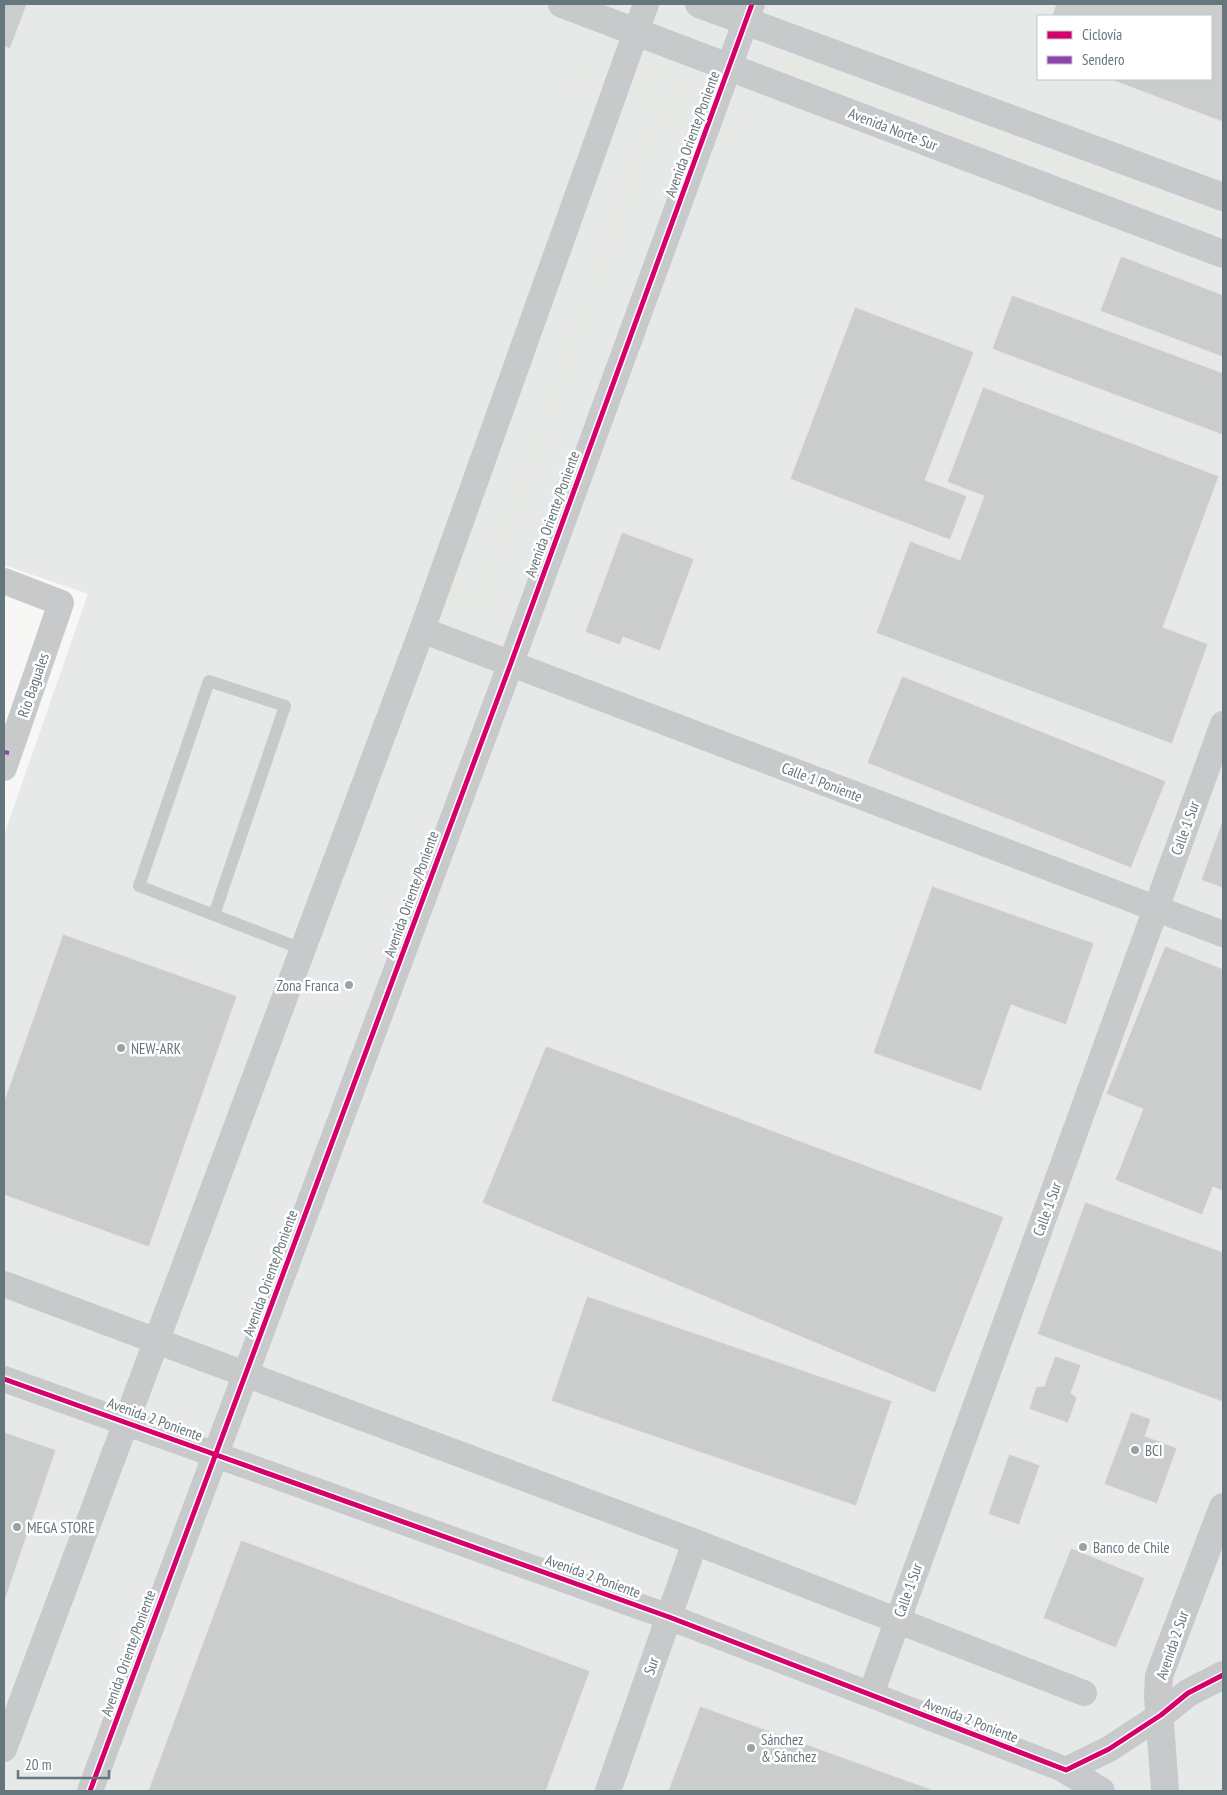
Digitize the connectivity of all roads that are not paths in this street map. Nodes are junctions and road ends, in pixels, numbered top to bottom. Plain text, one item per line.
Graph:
1 (562, 4) edge
2 (646, 4) edge
3 (699, 4) edge
4 (749, 13) edge
5 (636, 31) junction
6 (730, 66) junction
7 (1223, 197) edge
8 (1223, 254) edge
9 (4, 582) edge
10 (422, 630) junction
11 (511, 663) junction
12 (1223, 724) edge
13 (5, 758) edge
14 (1156, 908) junction
15 (214, 915) junction
16 (1223, 934) edge
17 (302, 949) junction
18 (4, 1284) edge
19 (156, 1342) junction
20 (245, 1374) junction
21 (4, 1379) edge
22 (126, 1422) junction
23 (216, 1454) junction
24 (1223, 1507) edge
25 (696, 1542) junction
26 (669, 1617) junction
27 (897, 1619) junction
28 (1223, 1675) edge
29 (1084, 1693) dead end
30 (871, 1694) junction
31 (1161, 1715) junction
32 (4, 1749) edge
33 (1066, 1770) junction
34 (90, 1791) edge
35 (608, 1791) edge
36 (1101, 1791) edge
37 (1165, 1791) edge

1 - 5 street, Avenida Norte Sur
2 - 5 street
3 - 4 street
4 - 6 street, Avenida Oriente/Poniente
4 - 7 street
5 - 6 street, Avenida Norte Sur
5 - 10 street
6 - 8 street, Avenida Norte Sur
6 - 11 street, Avenida Oriente/Poniente
9 - 13 street, Río Baguales
10 - 11 street, Calle 1 Poniente
10 - 17 street
11 - 14 street, Calle 1 Poniente
11 - 20 street, Avenida Oriente/Poniente
12 - 14 street, Calle 1 Sur
14 - 16 street, Calle 1 Poniente
14 - 27 street, Calle 1 Sur
15 - 15 lane
15 - 17 lane
17 - 19 street
18 - 19 street
19 - 20 street
19 - 22 street
20 - 23 street, Avenida Oriente/Poniente
20 - 25 street
21 - 22 street, Avenida 2 Poniente
22 - 23 street, Avenida 2 Poniente
22 - 32 street
23 - 26 street, Avenida 2 Poniente
23 - 34 street, Avenida Oriente/Poniente
24 - 31 street, Avenida 2 Sur
25 - 26 street, Sur
25 - 27 street
26 - 30 street, Avenida 2 Poniente
26 - 35 street, Sur
27 - 29 street
27 - 30 street, Calle 1 Sur
28 - 31 street, Avenida 2 Sur
30 - 33 street, Avenida 2 Poniente
31 - 33 street
31 - 37 street
33 - 36 street

